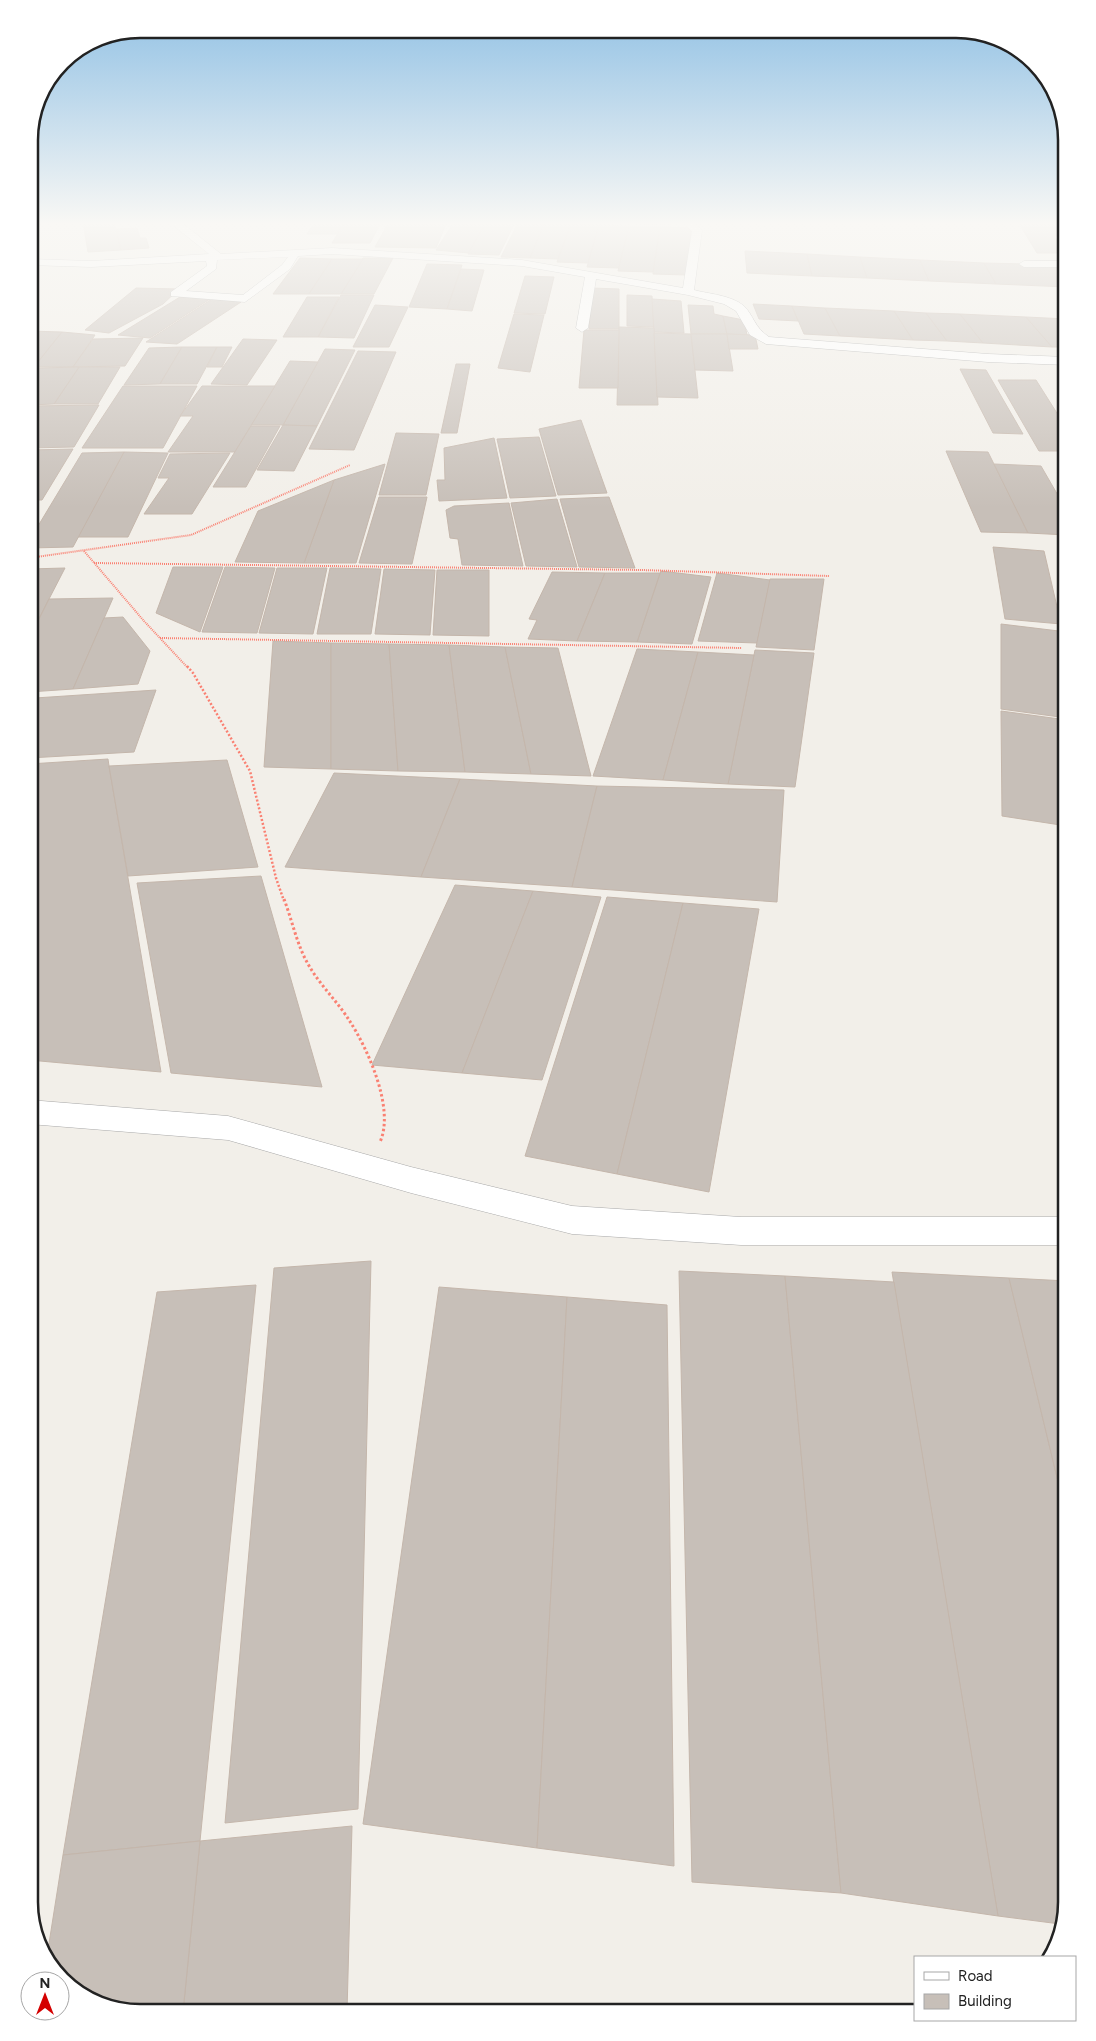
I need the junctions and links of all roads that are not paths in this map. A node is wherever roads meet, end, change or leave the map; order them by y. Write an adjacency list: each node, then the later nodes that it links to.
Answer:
1 (584, 317): 3 (street)
2 (745, 317): 4 (street)
3 (582, 328)
4 (1058, 361)
5 (38, 1113): 6 (street)
6 (1058, 1230)

